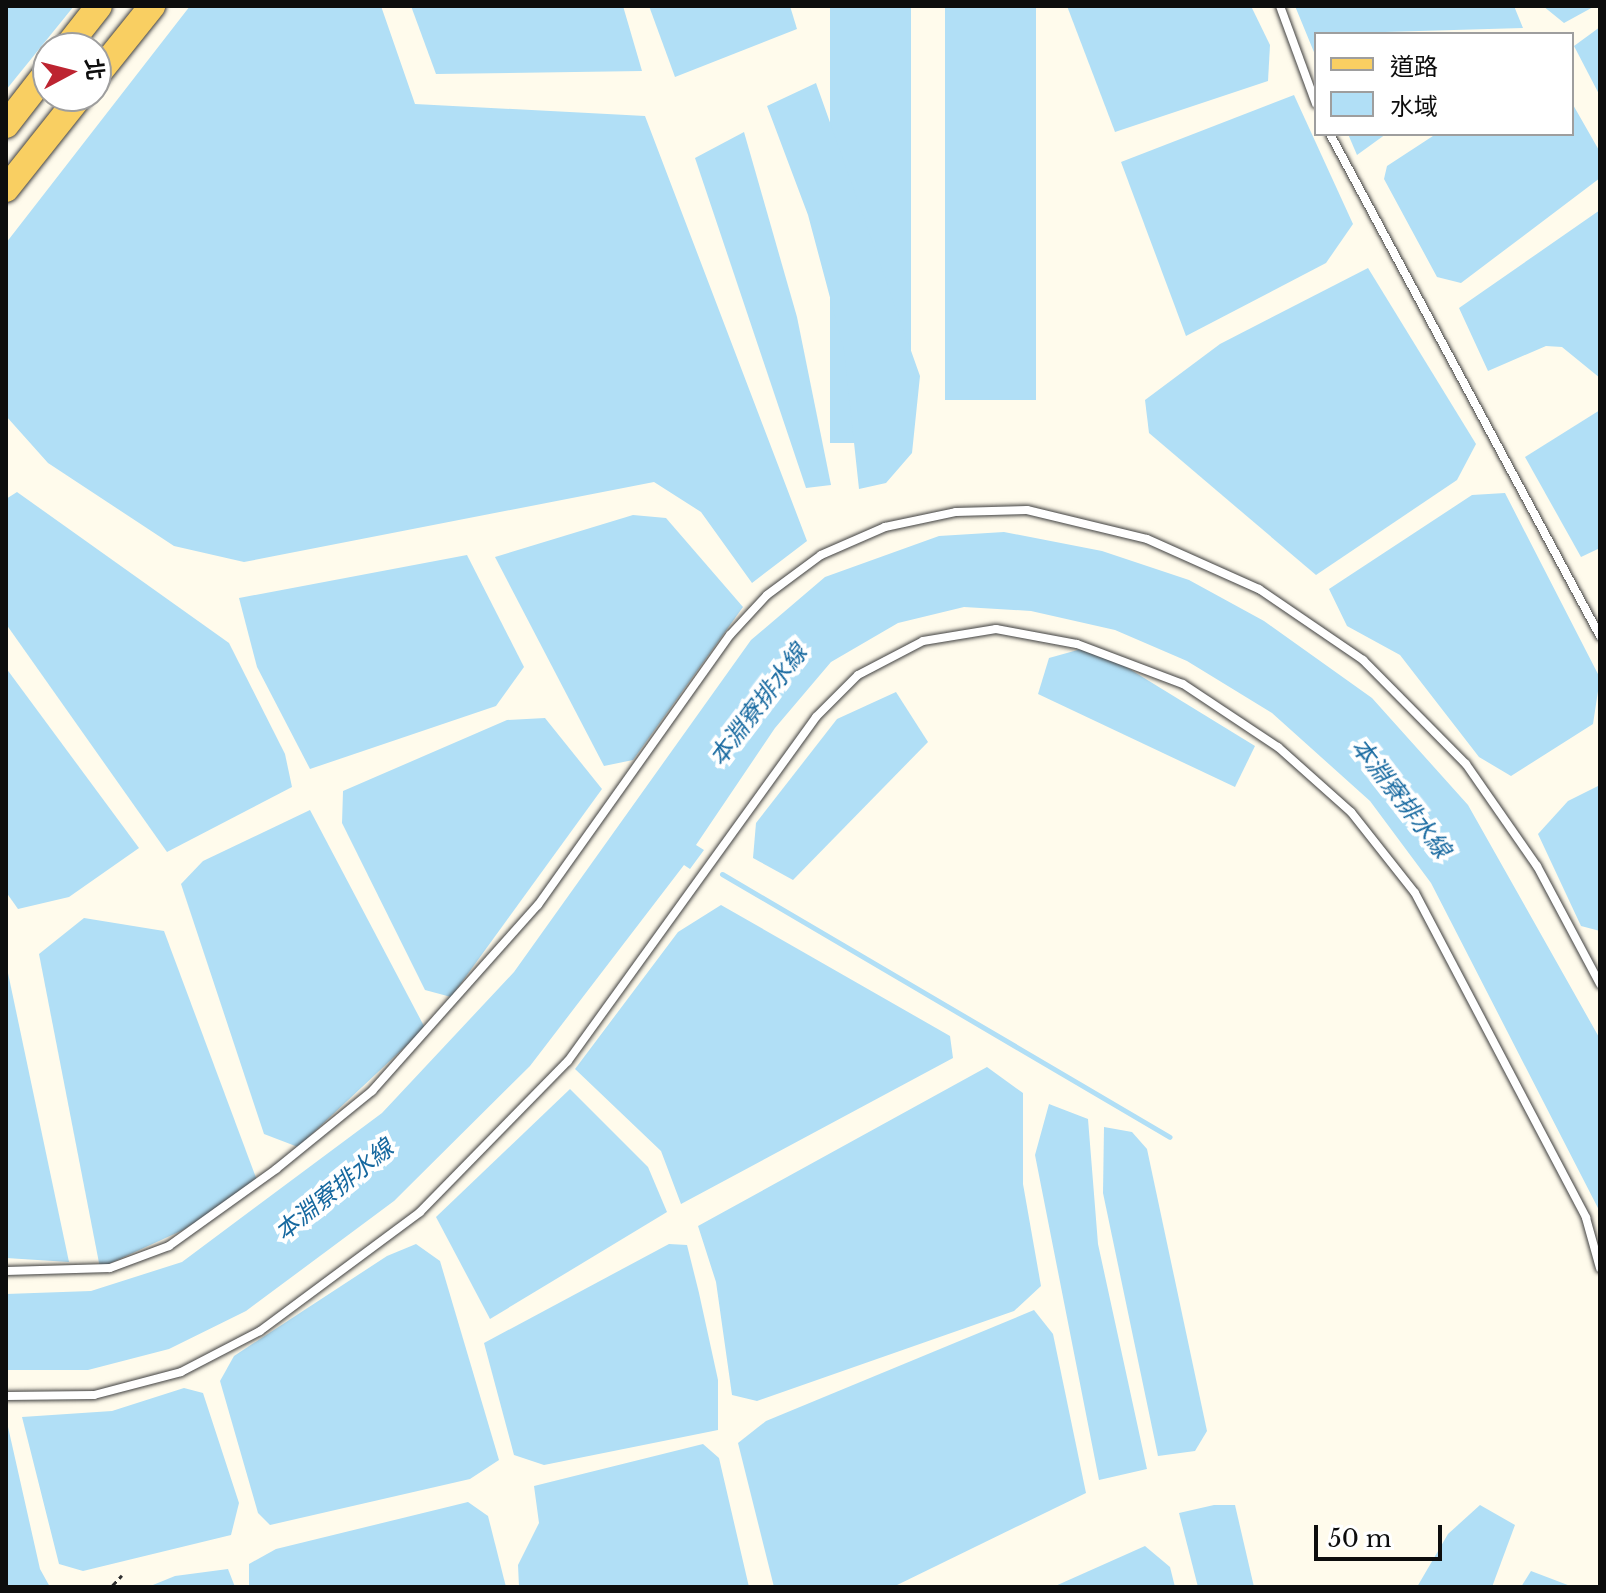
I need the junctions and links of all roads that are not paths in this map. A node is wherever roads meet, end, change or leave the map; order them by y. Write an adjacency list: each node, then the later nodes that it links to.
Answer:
1 (99, 6): 4 (main road)
2 (152, 6): 5 (main road)
3 (1280, 6): 7 (lane)
4 (79, 32)
5 (112, 56)
6 (32, 92): 9 (main road)
7 (1314, 99)
8 (67, 112): 11 (main road)
9 (6, 125)
10 (1331, 136): 12 (lane)
11 (6, 189)
12 (1600, 636)
13 (1600, 984): 15 (lane)
14 (1600, 1268): 16 (lane)
15 (6, 1271)
16 (6, 1396)

